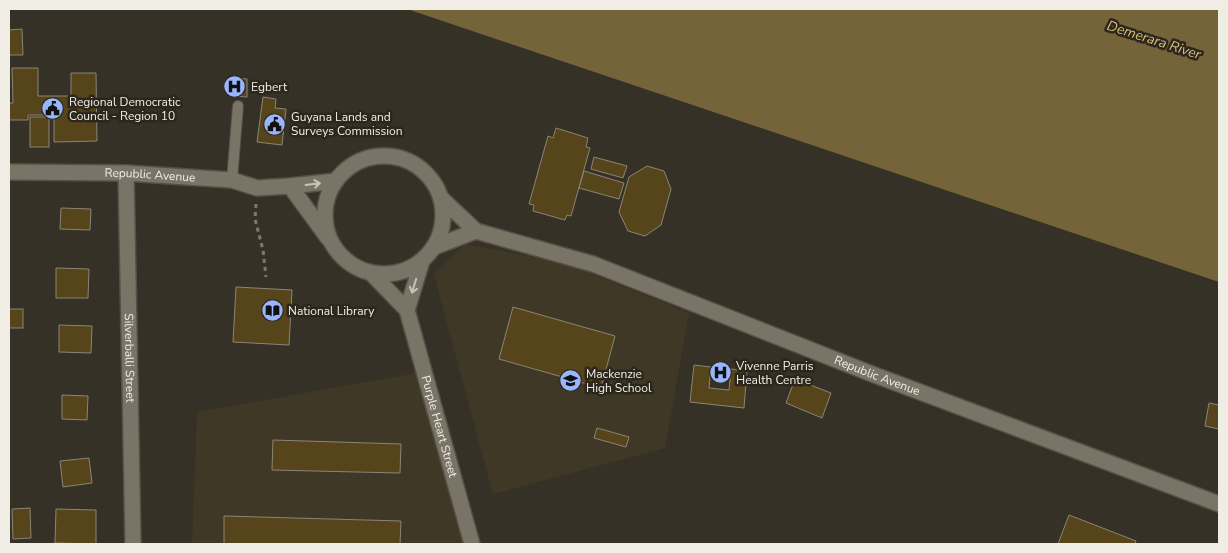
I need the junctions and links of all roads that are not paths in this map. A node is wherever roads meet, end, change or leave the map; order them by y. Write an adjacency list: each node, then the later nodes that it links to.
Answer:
1 (238, 106): 4 (lane)
2 (9, 172): 3 (street, Republic Avenue)
3 (126, 173): 4 (street, Republic Avenue); 15 (street, Silverballi Street)
4 (232, 180): 6 (street, Republic Avenue)
5 (336, 181): 6 (street, Republic Avenue, one-way to 5); 7 (street); 9 (street)
6 (290, 186): 9 (street)
7 (441, 198): 8 (street, Republic Avenue); 10 (street)
8 (476, 231): 10 (street); 14 (street, Republic Avenue)
9 (334, 247): 12 (street)
10 (434, 247): 11 (street)
11 (422, 261): 12 (street); 13 (street, one-way to 13)
12 (372, 274): 13 (street, Purple Heart Street)
13 (407, 310): 16 (street, Purple Heart Street)
14 (1219, 504)
15 (133, 544)
16 (472, 544)

